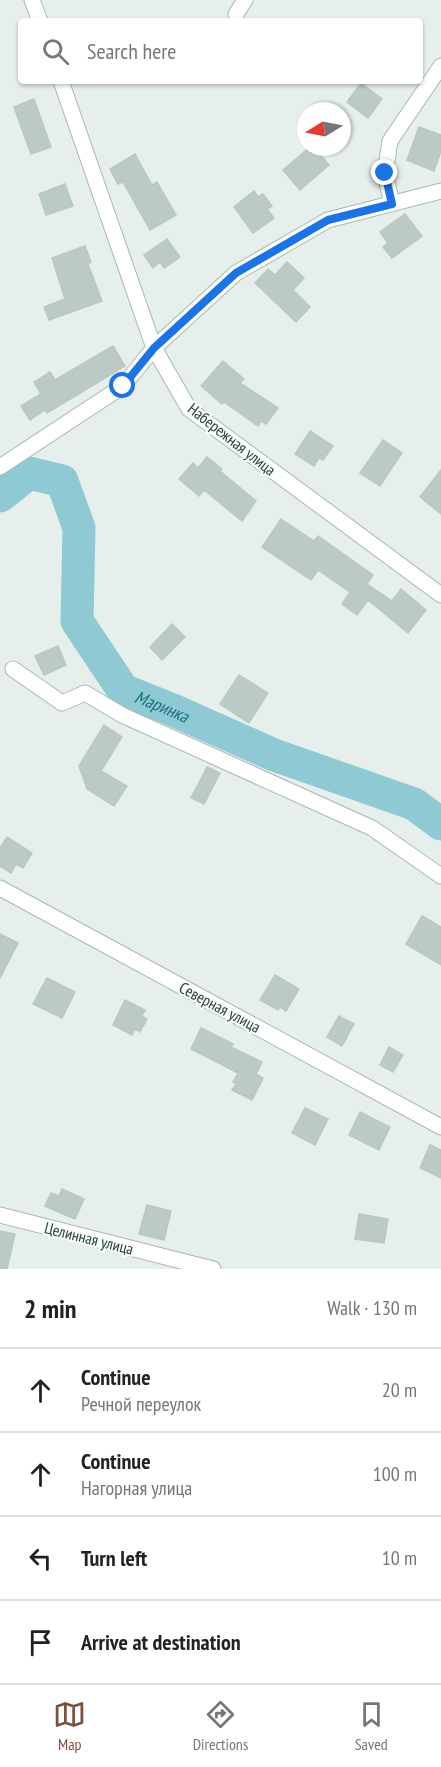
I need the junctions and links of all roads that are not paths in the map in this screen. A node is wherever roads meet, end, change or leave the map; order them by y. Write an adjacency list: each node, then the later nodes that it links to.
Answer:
1 (32, 0): 4 (street)
2 (245, 0): 3 (street)
3 (236, 14)
4 (39, 18)
5 (441, 66): 8 (street)
6 (62, 84): 9 (street, Набережная улица)
7 (441, 191): 8 (street)
8 (392, 204): 9 (street)
9 (154, 348): 10 (street); 11 (street, Набережная улица)
10 (0, 467)
11 (441, 595)
12 (14, 669): 13 (street)
13 (441, 876)
14 (0, 888): 15 (street, Северная улица)
15 (441, 1127)
16 (0, 1215): 17 (street, Целинная улица)
17 (213, 1269)

